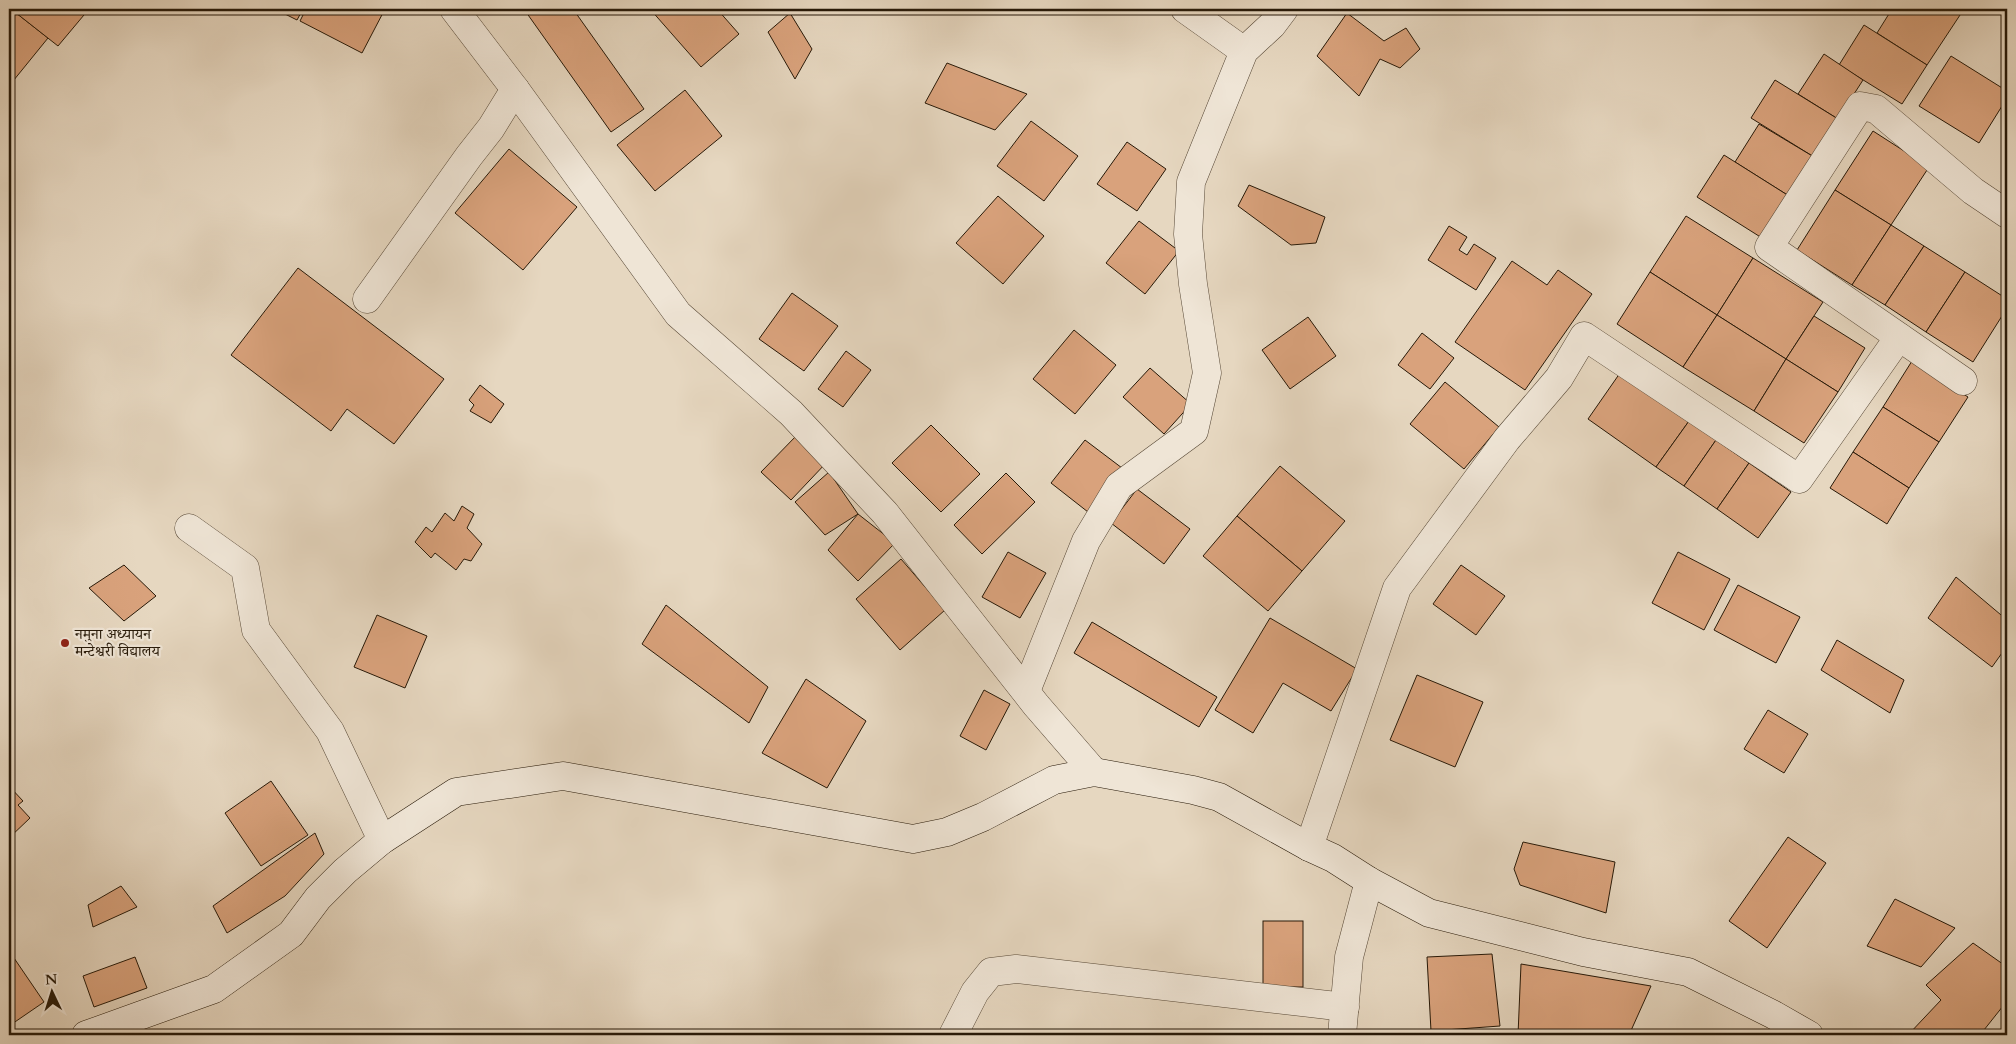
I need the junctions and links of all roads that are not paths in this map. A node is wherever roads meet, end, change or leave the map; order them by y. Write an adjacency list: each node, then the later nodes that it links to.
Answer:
1 (454, 9): 5 (street)
2 (1185, 9): 4 (street)
3 (1284, 9): 4 (street)
4 (1244, 51): 11 (street)
5 (516, 89): 7 (street); 11 (street)
6 (2007, 214): 8 (street)
7 (366, 299)
8 (1899, 337): 9 (street); 14 (street)
9 (1963, 381)
10 (189, 528): 13 (street)
11 (1026, 691): 12 (street)
12 (1094, 772): 13 (street); 14 (street)
13 (382, 840): 17 (street)
14 (1309, 847): 15 (street)
15 (1369, 881): 16 (street); 20 (street)
16 (1345, 1007): 18 (street); 19 (street)
17 (86, 1035)
18 (953, 1035)
19 (1342, 1035)
20 (1809, 1035)

